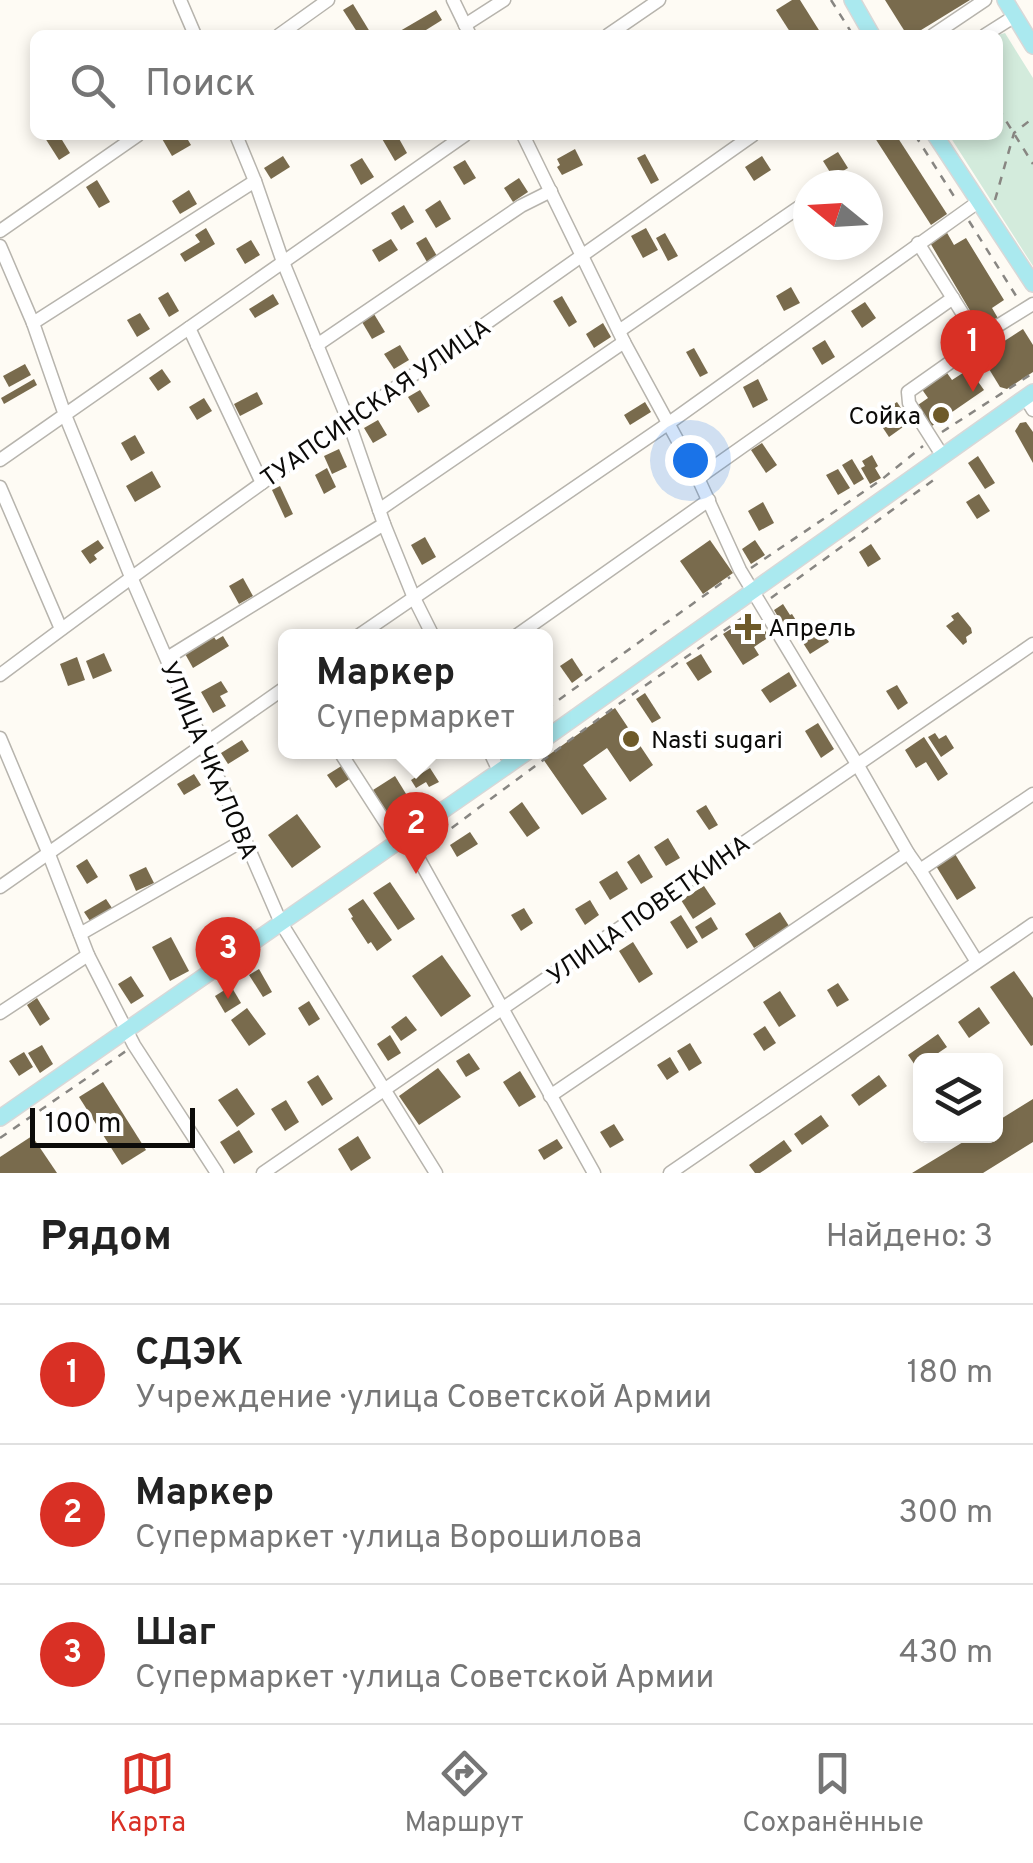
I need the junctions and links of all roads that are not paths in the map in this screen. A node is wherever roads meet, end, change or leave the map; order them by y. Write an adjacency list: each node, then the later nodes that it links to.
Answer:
1 (180, 0): 9 (street)
2 (328, 0): 10 (street)
3 (453, 0): 11 (street)
4 (504, 0): 11 (street)
5 (658, 0): 12 (street)
6 (852, 0): 13 (main road)
7 (985, 0): 14 (street)
8 (1010, 5): 15 (street); 16 (main road)
9 (193, 30)
10 (286, 30)
11 (467, 30)
12 (615, 30)
13 (869, 30)
14 (940, 30)
15 (989, 30)
16 (1033, 46)
17 (131, 140): 27 (street)
18 (238, 140): 23 (street)
19 (458, 140): 31 (street)
20 (526, 140): 24 (street)
21 (746, 140): 30 (street, ТУАПСИНСКАЯ УЛИЦА)
22 (939, 140): 25 (main road)
23 (255, 181): 31 (street); 35 (street)
24 (551, 191): 30 (street); 39 (street)
25 (985, 206): 28 (street); 32 (main road)
26 (793, 212): 37 (street)
27 (0, 231)
28 (918, 243): 33 (street); 43 (street)
29 (0, 246): 35 (street, УЛИЦА ЧКАЛОВА)
30 (582, 256): 37 (street); 42 (street, ТУАПСИНСКАЯ УЛИЦА)
31 (284, 262): 36 (street); 39 (street)
32 (1033, 284)
33 (953, 298): 38 (street); 46 (street)
34 (1029, 307): 38 (street)
35 (33, 323): 41 (street, УЛИЦА ЧКАЛОВА)
36 (189, 328): 41 (street); 47 (street)
37 (621, 336): 43 (street); 50 (street)
38 (978, 338): 45 (street)
39 (317, 344): 42 (street)
40 (1030, 400): 45 (main road)
41 (65, 415): 44 (street); 51 (street, УЛИЦА ЧКАЛОВА)
42 (348, 420): 47 (street, ТУАПСИНСКАЯ УЛИЦА); 50 (street)
43 (669, 422): 46 (street); 52 (street)
44 (0, 460)
45 (945, 462): 53 (main road)
46 (698, 478): 49 (street)
47 (262, 483): 51 (street, ТУАПСИНСКАЯ УЛИЦА)
48 (0, 487): 54 (street)
49 (708, 500): 53 (street); 57 (street)
50 (382, 517): 52 (street); 59 (street)
51 (131, 577): 54 (street, ТУАПСИНСКАЯ УЛИЦА); 59 (street, УЛИЦА ЧКАЛОВА)
52 (414, 598): 55 (street); 56 (street)
53 (757, 598): 62 (main road); 68 (street)
54 (61, 629): 60 (street, ТУАПСИНСКАЯ УЛИЦА)
55 (368, 629)
56 (430, 629)
57 (526, 629)
58 (1033, 644): 68 (street, УЛИЦА ПОВЕТКИНА)
59 (167, 658): 64 (street, УЛИЦА ЧКАЛОВА)
60 (0, 674)
61 (278, 694): 64 (street)
62 (553, 733)
63 (0, 738): 73 (street)
64 (203, 746): 72 (street, УЛИЦА ЧКАЛОВА); 73 (street)
65 (345, 759): 71 (street)
66 (493, 759): 69 (street)
67 (517, 759): 69 (main road)
68 (857, 764): 74 (street); 82 (street, УЛИЦА ПОВЕТКИНА)
69 (499, 771): 71 (main road)
70 (1033, 794): 75 (street)
71 (402, 839): 77 (main road); 82 (street)
72 (244, 840): 77 (street, УЛИЦА ЧКАЛОВА); 79 (street)
73 (48, 852): 76 (street); 79 (street)
74 (908, 853): 75 (street); 86 (street)
75 (920, 870): 81 (street)
76 (0, 886)
77 (281, 923): 84 (main road); 85 (street, УЛИЦА ЧКАЛОВА)
78 (1033, 924): 81 (street)
79 (80, 934): 80 (street)
80 (88, 954): 83 (street); 84 (street)
81 (977, 962): 92 (street)
82 (502, 1010): 85 (street, УЛИЦА ПОВЕТКИНА); 86 (street)
83 (0, 1012)
84 (130, 1038): 87 (main road); 88 (street)
85 (384, 1092): 89 (street, УЛИЦА ПОВЕТКИНА); 90 (street, УЛИЦА ЧКАЛОВА)
86 (550, 1096): 91 (street)
87 (0, 1118)
88 (216, 1173)
89 (263, 1173)
90 (436, 1173)
91 (594, 1173)
92 (670, 1173)

